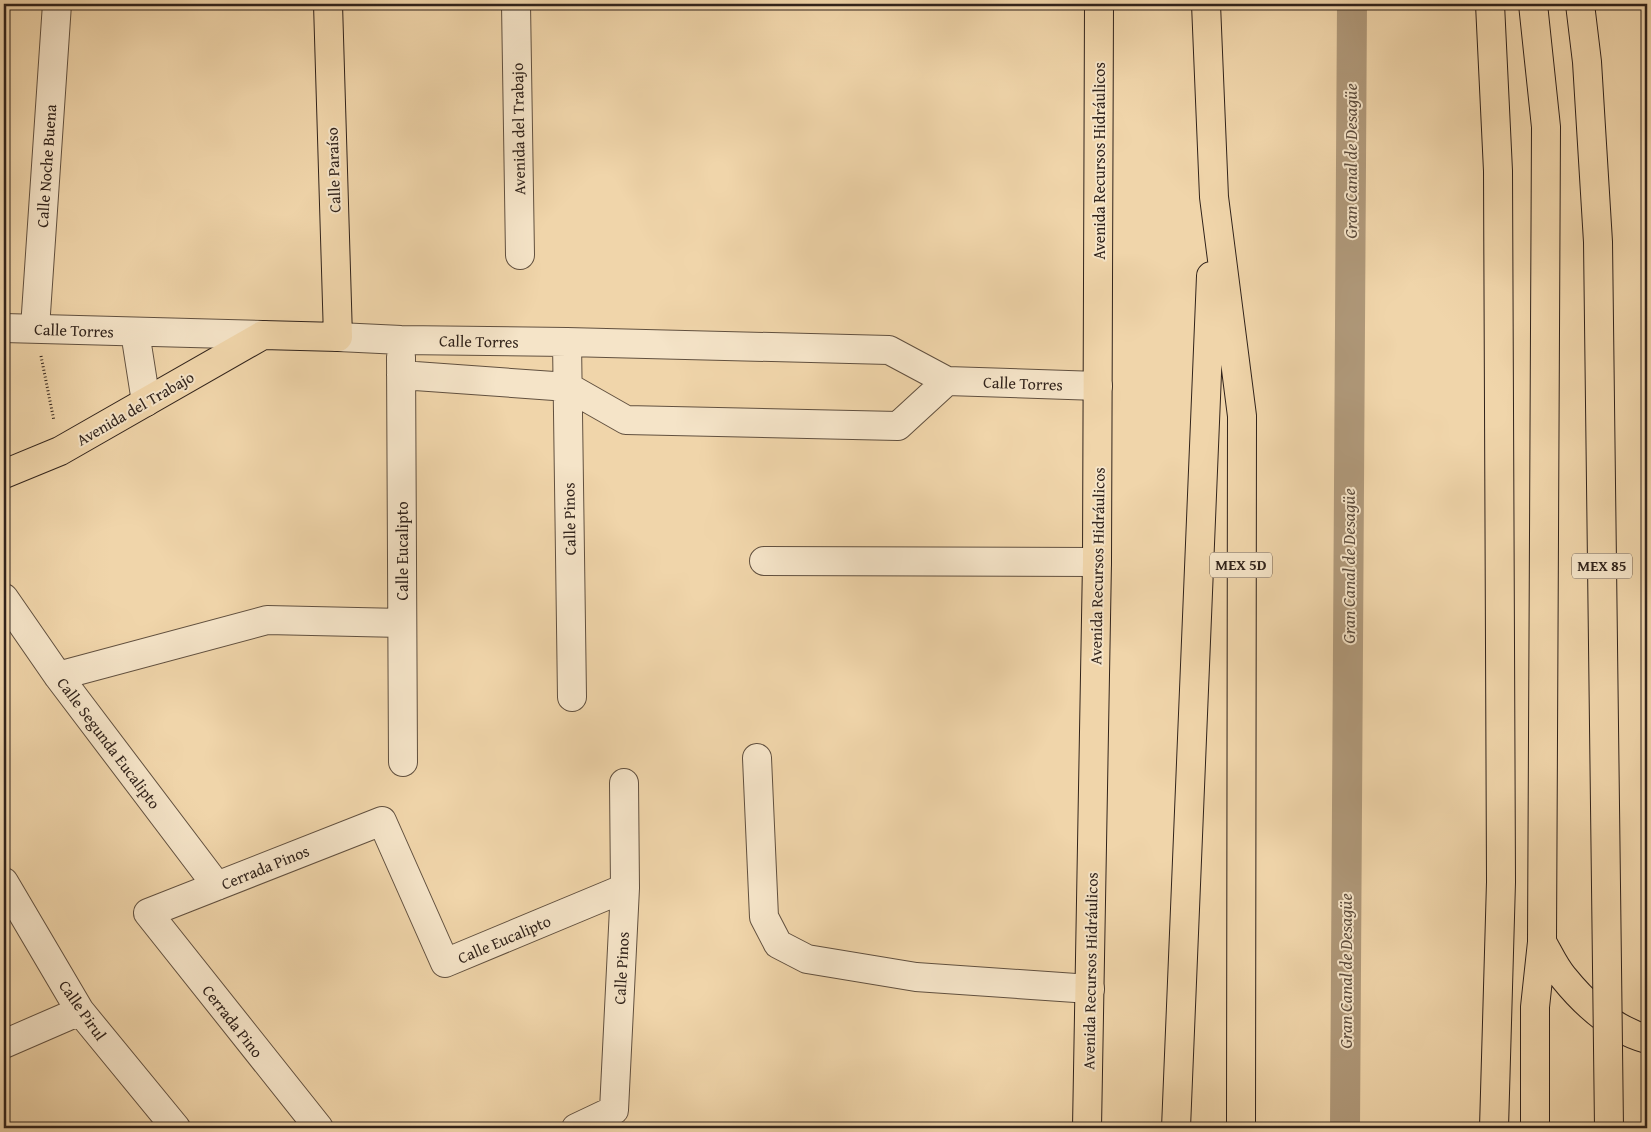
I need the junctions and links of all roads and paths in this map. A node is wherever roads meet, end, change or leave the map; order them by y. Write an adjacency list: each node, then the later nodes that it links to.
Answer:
1 (57, 4): 12 (street, Calle Noche Buena)
2 (328, 4): 15 (main road, Calle Paraíso)
3 (516, 4): 10 (street, Avenida del Trabajo)
4 (1100, 4): 21 (main road, Avenida Recursos Hidráulicos)
5 (1206, 4): 9 (main road, MEX 5D)
6 (1490, 4): 50 (main road)
7 (1533, 4): 39 (main road)
8 (1580, 4): 52 (main road, MEX 85, bridge)
9 (1214, 197): 48 (main road); 49 (main road, MEX 5D)
10 (520, 255)
11 (4, 328): 12 (street, Calle Torres)
12 (35, 328): 13 (street, Calle Torres); 23 (path)
13 (134, 332): 14 (street, Calle Torres); 22 (street)
14 (263, 335): 15 (main road, Calle Torres); 22 (main road, Avenida del Trabajo)
15 (338, 337): 16 (street, Calle Torres)
16 (401, 340): 17 (street, Calle Torres); 18 (street, Calle Eucalipto)
17 (567, 342): 19 (street, Calle Torres); 20 (street, Calle Pinos)
18 (401, 375): 20 (street); 28 (street, Calle Eucalipto)
19 (947, 381): 20 (street); 21 (street, Calle Torres)
20 (568, 386): 30 (street, Calle Pinos)
21 (1098, 386): 26 (main road, Avenida Recursos Hidráulicos)
22 (146, 402): 23 (main road, Avenida del Trabajo)
23 (60, 451): 24 (main road, Avenida del Trabajo)
24 (4, 474)
25 (764, 561): 26 (street)
26 (1098, 562): 40 (main road, Avenida Recursos Hidráulicos)
27 (4, 598): 29 (street, Calle Segunda Eucalipto)
28 (402, 623): 29 (street); 32 (street, Calle Eucalipto)
29 (58, 676): 36 (street, Calle Segunda Eucalipto)
30 (572, 696)
31 (757, 758): 40 (street)
32 (403, 762)
33 (624, 783): 37 (street, Calle Pinos)
34 (382, 821): 36 (street, Cerrada Pinos); 37 (street, Calle Eucalipto)
35 (4, 882): 41 (street, Calle Pirul)
36 (217, 886): 38 (street, Cerrada Pinos)
37 (625, 888): 46 (street, Calle Pinos)
38 (148, 913): 45 (street, Cerrada Pino)
39 (1542, 942): 42 (main road); 51 (main road)
40 (1090, 989): 47 (main road, Avenida Recursos Hidráulicos)
41 (80, 1011): 43 (street); 44 (street, Calle Pirul)
42 (1643, 1036)
43 (4, 1044)
44 (176, 1128)
45 (319, 1128)
46 (576, 1128)
47 (1087, 1128)
48 (1176, 1128)
49 (1241, 1128)
50 (1494, 1128)
51 (1535, 1128)
52 (1609, 1128)

